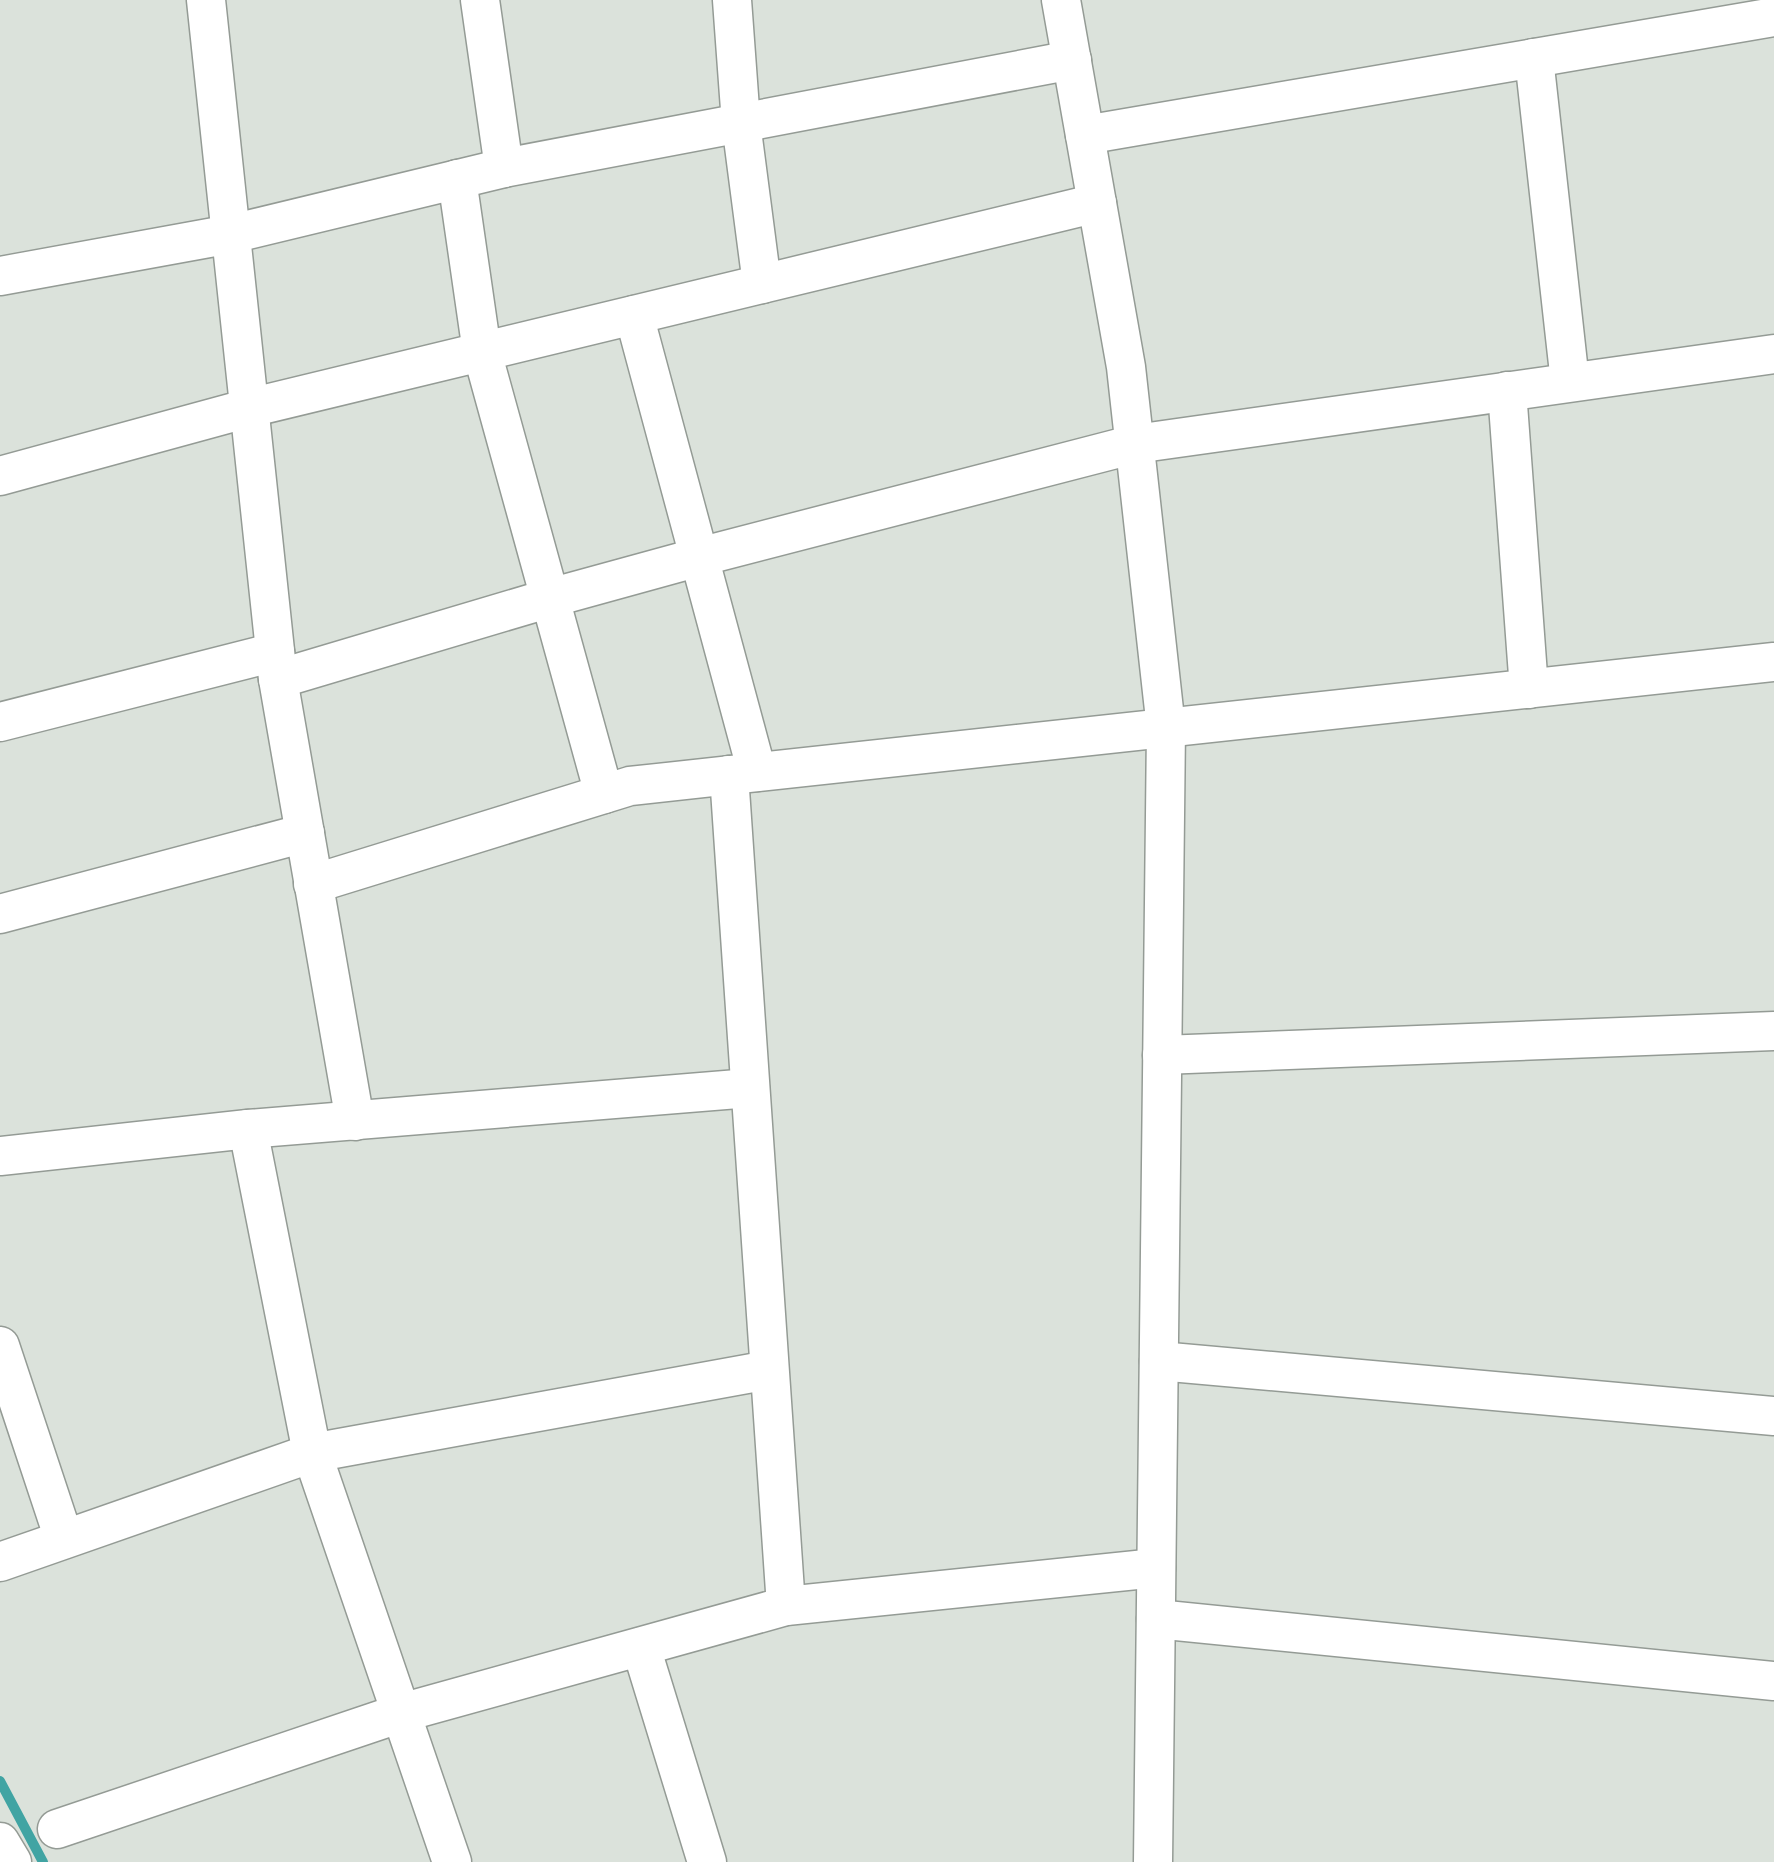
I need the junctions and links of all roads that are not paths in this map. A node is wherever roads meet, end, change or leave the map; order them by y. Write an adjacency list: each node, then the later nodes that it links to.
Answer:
1 (205, 0): 13 (street)
2 (481, 0): 10 (street)
3 (732, 0): 8 (street)
4 (1061, 0): 7 (street)
5 (1774, 17): 6 (street)
6 (1534, 58): 9 (street); 19 (street)
7 (1072, 60): 8 (street); 9 (street)
8 (741, 123): 10 (street); 15 (street)
9 (1085, 135): 12 (street)
10 (504, 167): 11 (street)
11 (457, 179): 13 (street); 17 (street)
12 (1097, 203): 15 (street); 22 (street)
13 (231, 234): 14 (street); 21 (street)
14 (0, 276)
15 (762, 284): 16 (street)
16 (634, 315): 17 (street); 24 (street)
17 (482, 352): 21 (street); 25 (street)
18 (1774, 354): 19 (street)
19 (1570, 383): 20 (street)
20 (1507, 391): 22 (street); 28 (street)
21 (249, 408): 23 (street); 27 (street)
22 (1135, 444): 24 (street); 30 (street)
23 (0, 476)
24 (699, 557): 25 (street); 31 (street)
25 (550, 598): 27 (street); 32 (street)
26 (1774, 662): 28 (street)
27 (277, 666): 29 (street); 33 (street)
28 (1529, 688): 30 (street)
29 (0, 722)
30 (1166, 728): 31 (street); 37 (street)
31 (743, 774): 32 (street); 38 (street)
32 (604, 794): 34 (street)
33 (305, 834): 34 (street); 35 (street)
34 (313, 884): 39 (street)
35 (0, 914)
36 (1774, 1031): 37 (street)
37 (1162, 1055): 43 (street)
38 (750, 1088): 39 (street); 44 (street)
39 (355, 1121): 40 (street)
40 (248, 1129): 41 (street); 46 (street)
41 (0, 1156)
42 (0, 1346): 47 (street)
43 (1159, 1361): 45 (street); 49 (street)
44 (769, 1370): 46 (street); 50 (street)
45 (1774, 1416)
46 (312, 1453): 47 (street); 54 (street)
47 (64, 1539): 48 (street)
48 (0, 1562)
49 (1156, 1568): 50 (street); 51 (street)
50 (786, 1606): 52 (street)
51 (1156, 1619): 53 (street); 60 (street)
52 (640, 1647): 54 (street); 59 (street)
53 (1774, 1681)
54 (401, 1713): 55 (street); 58 (street)
55 (57, 1829)
56 (0, 1842): 57 (street)
57 (12, 1862)
58 (452, 1862)
59 (706, 1862)
60 (1153, 1862)

